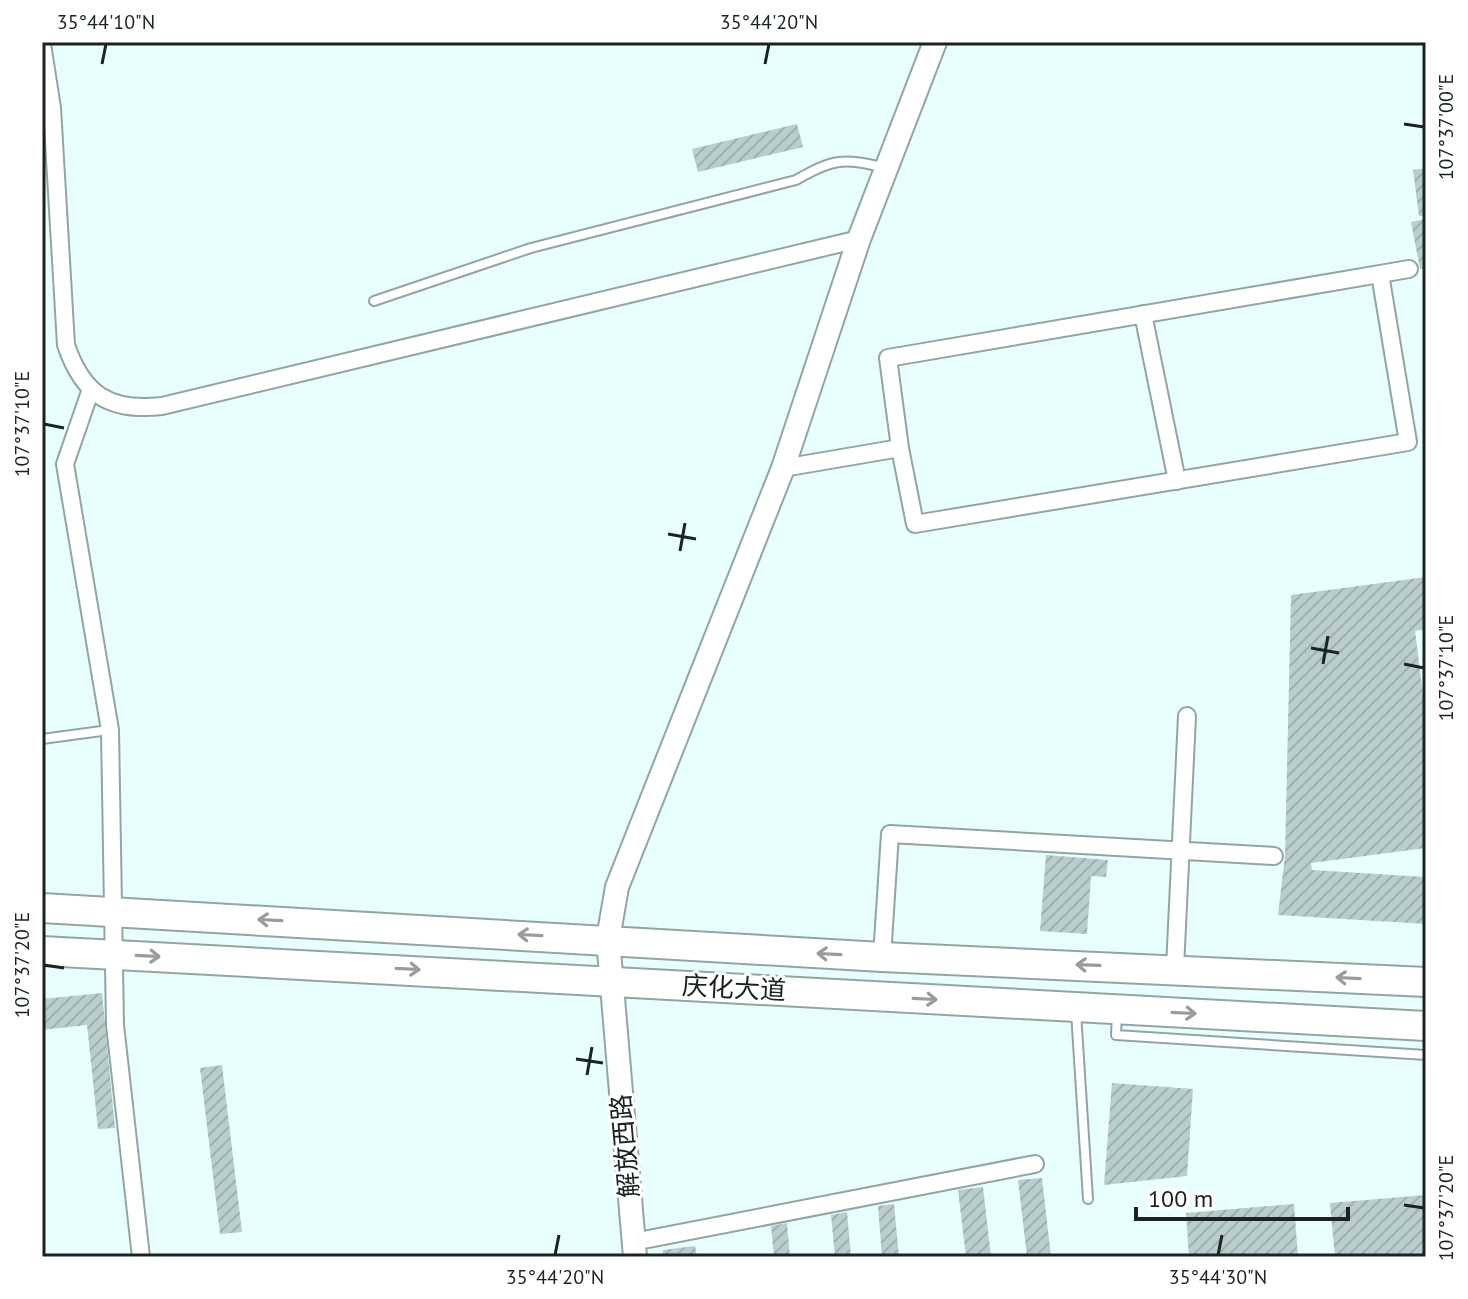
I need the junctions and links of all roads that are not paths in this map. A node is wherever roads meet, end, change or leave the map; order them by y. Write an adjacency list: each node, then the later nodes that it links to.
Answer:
1 (935, 42): 3 (street, 解放西路)
2 (42, 44): 9 (street)
3 (886, 168): 4 (street, 解放西路); 7 (lane)
4 (859, 239): 9 (street); 11 (street, 解放西路)
5 (1409, 269): 6 (street)
6 (1380, 274): 8 (street); 12 (street)
7 (374, 301)
8 (1143, 314): 10 (street); 12 (street)
9 (91, 389): 14 (street)
10 (900, 448): 11 (street); 12 (street)
11 (783, 468): 20 (street, 解放西路)
12 (1177, 481)
13 (1187, 716): 16 (street)
14 (110, 730): 15 (lane); 19 (street)
15 (42, 739)
16 (1180, 851): 17 (street); 23 (street); 24 (street)
17 (1274, 856)
18 (42, 908): 19 (highway, 庆化大道)
19 (112, 912): 20 (highway, 庆化大道, one-way to 19); 22 (street)
20 (614, 940): 23 (highway, 庆化大道, one-way to 20); 25 (street, 解放西路)
21 (42, 951): 22 (highway, 庆化大道)
22 (111, 954): 25 (highway, 庆化大道, one-way to 25); 34 (street)
23 (882, 957): 24 (highway, 庆化大道, one-way to 23)
24 (1175, 968): 26 (highway, 庆化大道, one-way to 24)
25 (617, 981): 27 (highway, 庆化大道, one-way to 27); 33 (street, 解放西路)
26 (1426, 982)
27 (1076, 1007): 28 (highway, 庆化大道); 32 (lane)
28 (1117, 1009): 29 (highway, 庆化大道, one-way to 29); 30 (lane)
29 (1426, 1026)
30 (1426, 1055)
31 (1035, 1164): 33 (street)
32 (1088, 1199)
33 (640, 1249)
34 (141, 1257)

